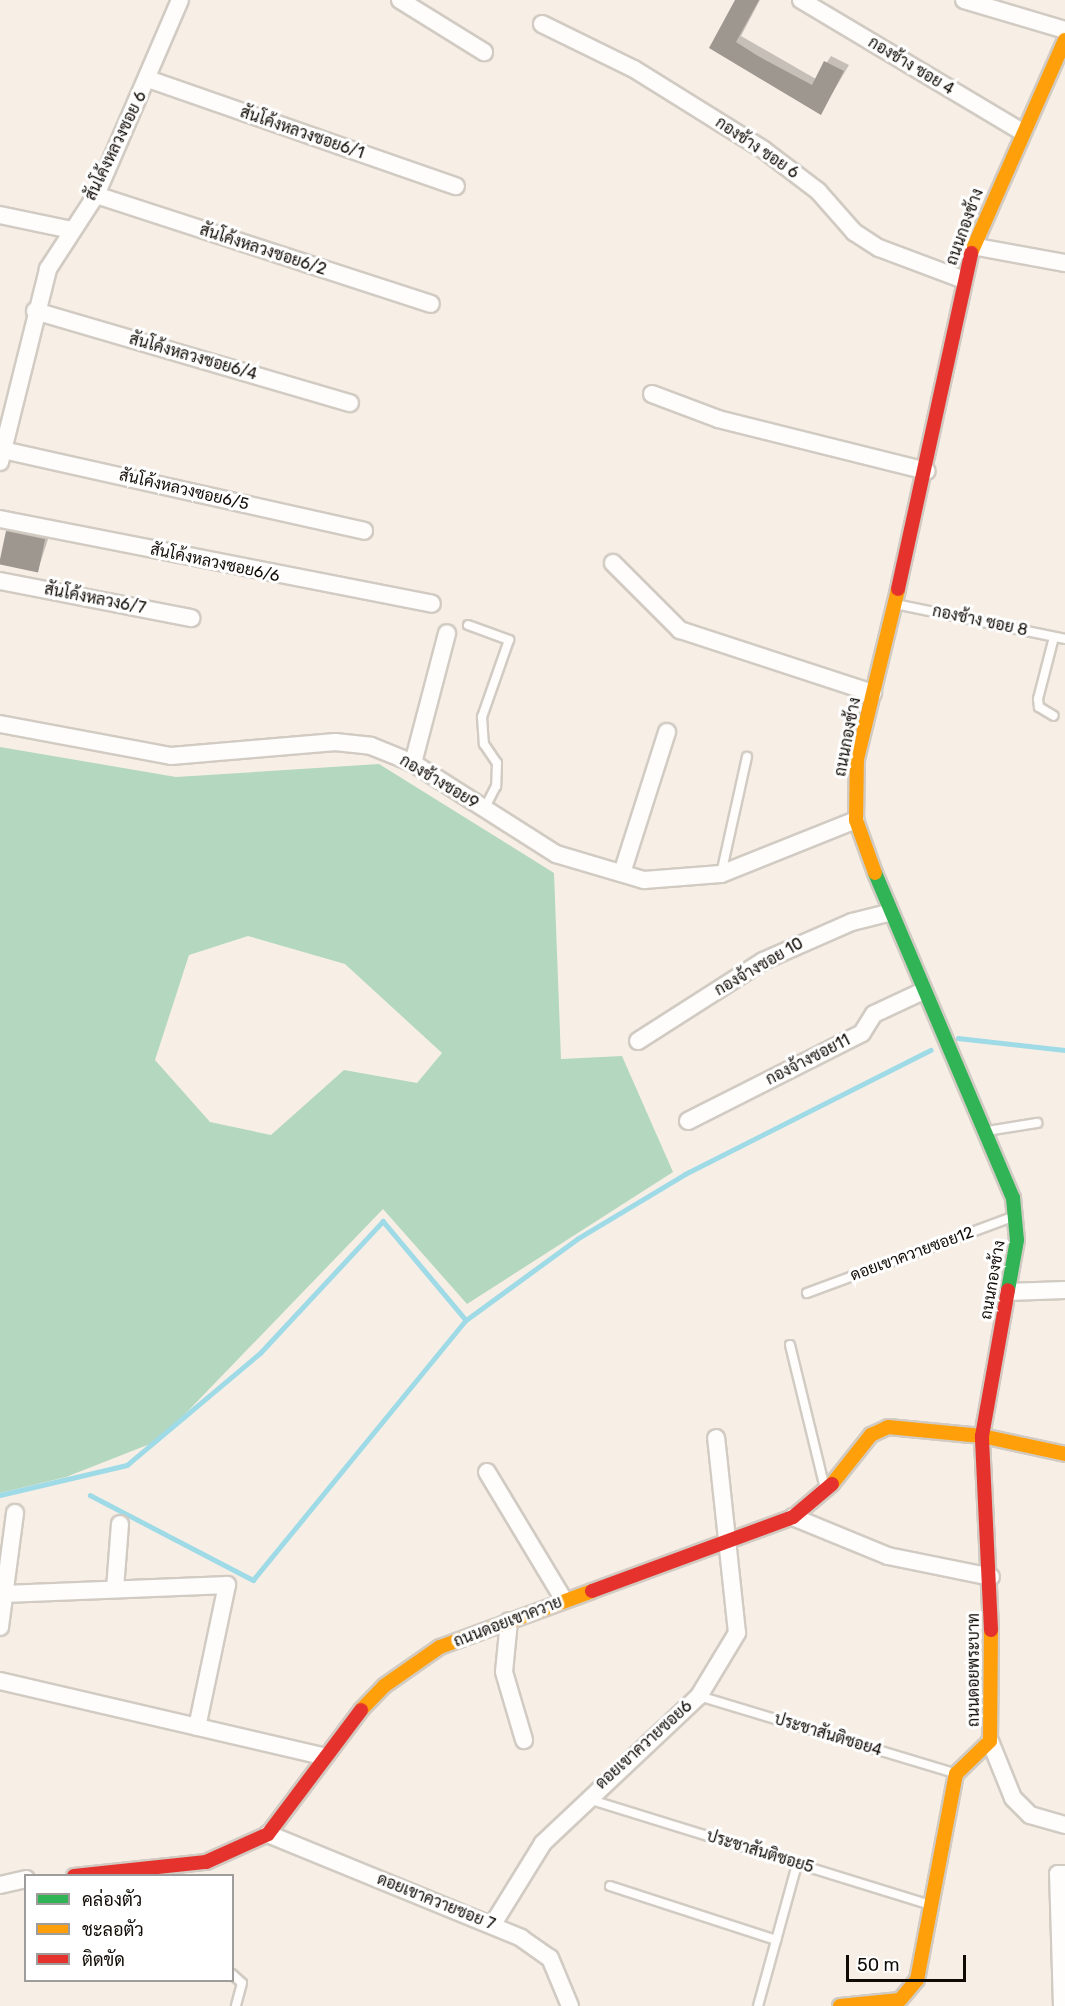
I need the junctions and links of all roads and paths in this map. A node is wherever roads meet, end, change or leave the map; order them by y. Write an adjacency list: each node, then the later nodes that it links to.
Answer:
1 (180, 0): 9 (street, สันโค้งหลวงซอย 6)
2 (400, 0): 8 (street)
3 (801, 0): 10 (street, กองช้าง ซอย 4)
4 (964, 0): 6 (street)
5 (542, 24): 17 (street, กองช้าง ซอย 6)
6 (1065, 30)
7 (1065, 40): 10 (street, ถนนกองช้าง)
8 (484, 52)
9 (148, 79): 11 (street, สันโค้งหลวงซอย6/1); 12 (street, สันโค้งหลวงซอย 6)
10 (1021, 131): 15 (street, ถนนกองช้าง)
11 (456, 186)
12 (96, 195): 14 (street, สันโค้งหลวงซอย 6); 18 (street, สันโค้งหลวงซอย6/2)
13 (0, 215): 14 (street)
14 (71, 230): 19 (street, สันโค้งหลวงซอย 6)
15 (972, 246): 16 (street); 17 (street, ถนนกองช้าง)
16 (1065, 264)
17 (964, 280): 23 (street, ถนนกองช้าง)
18 (431, 304)
19 (35, 311): 21 (street, สันโค้งหลวงซอย6/4); 22 (street, สันโค้งหลวงซอย 6)
20 (652, 394): 23 (street)
21 (350, 403)
22 (1, 456): 25 (street, สันโค้งหลวงซอย6/5)
23 (927, 471): 29 (street, ถนนกองช้าง)
24 (0, 519): 28 (street, สันโค้งหลวงซอย6/6)
25 (364, 531)
26 (613, 563): 35 (street)
27 (0, 580): 30 (street, สันโค้งหลวง6/7)
28 (432, 604)
29 (894, 604): 33 (lane, กองช้าง ซอย 8); 35 (street, ถนนกองช้าง)
30 (190, 618)
31 (468, 625): 41 (lane)
32 (447, 633): 40 (street)
33 (1054, 637): 34 (lane, กองช้าง ซอย 8); 36 (lane)
34 (1065, 639)
35 (873, 693): 42 (street, ถนนกองช้าง)
36 (1054, 716)
37 (0, 724): 40 (street, กองช้างซอย9)
38 (667, 732): 43 (street)
39 (747, 757): 44 (lane)
40 (412, 763): 41 (street, กองช้างซอย9)
41 (484, 810): 43 (street, กองช้างซอย9)
42 (856, 820): 44 (street, กองช้างซอย9); 45 (street, ถนนกองช้าง)
43 (622, 873): 44 (street, กองช้างซอย9)
44 (721, 874)
45 (889, 913): 46 (street, ถนนกองช้าง); 47 (street, กองจ้างซอย 10)
46 (921, 992): 48 (street, กองจ้างซอย11); 50 (street, ถนนกองช้าง)
47 (638, 1041)
48 (688, 1121)
49 (1036, 1123): 50 (lane)
50 (983, 1132): 51 (street, ถนนกองช้าง)
51 (1017, 1216): 53 (street, ถนนกองช้าง); 54 (lane, ดอยเขาควายซอย12)
52 (1065, 1290): 53 (street)
53 (1008, 1292): 56 (street, ถนนกองช้าง)
54 (807, 1293)
55 (790, 1345): 60 (lane)
56 (982, 1436): 58 (street, ถนนดอยเขาควาย); 60 (street, ถนนดอยเขาควาย); 65 (street, ถนนดอยพระบาท)
57 (716, 1438): 64 (street, ดอยเขาควายซอย6)
58 (1065, 1454)
59 (487, 1472): 68 (street)
60 (826, 1492): 62 (street, ถนนดอยเขาควาย)
61 (15, 1513): 67 (street)
62 (793, 1517): 64 (street, ถนนดอยเขาควาย); 65 (street)
63 (120, 1524): 66 (street)
64 (731, 1543): 68 (street, ถนนดอยเขาควาย); 72 (street, ดอยเขาควายซอย6)
65 (991, 1577): 75 (street, ถนนดอยพระบาท)
66 (115, 1589): 67 (street); 73 (street)
67 (4, 1594): 70 (street)
68 (564, 1600): 69 (street, ถนนดอยเขาควาย)
69 (509, 1621): 74 (street); 76 (street, ถนนดอยเขาควาย)
70 (0, 1627)
71 (0, 1681): 73 (street)
72 (699, 1696): 77 (lane, ประชาสันติซอย4); 78 (street, ดอยเขาควายซอย6)
73 (197, 1727): 76 (street)
74 (524, 1740)
75 (990, 1741): 77 (street, ถนนดอยพระบาท); 79 (street)
76 (322, 1756): 80 (street, ถนนดอยเขาควาย)
77 (956, 1774): 88 (street)
78 (584, 1798): 81 (lane, ประชาสันติซอย5); 89 (street, ดอยเขาควายซอย6)
79 (1065, 1825)
80 (268, 1834): 82 (street); 89 (street, ดอยเขาควายซอย 7)
81 (797, 1864): 88 (lane, ประชาสันติซอย5); 90 (lane)
82 (207, 1869): 83 (street)
83 (96, 1874)
84 (1065, 1874): 97 (street)
85 (24, 1879): 86 (street)
86 (0, 1885)
87 (610, 1886): 90 (lane)
88 (935, 1906): 92 (street)
89 (492, 1924): 94 (street, ดอยเขาควายซอย 7)
90 (776, 1940): 95 (lane)
91 (234, 1976): 93 (lane)
92 (901, 2003): 96 (street)
93 (236, 2006)
94 (570, 2006)
95 (758, 2006)
96 (840, 2006)
97 (1062, 2006)

